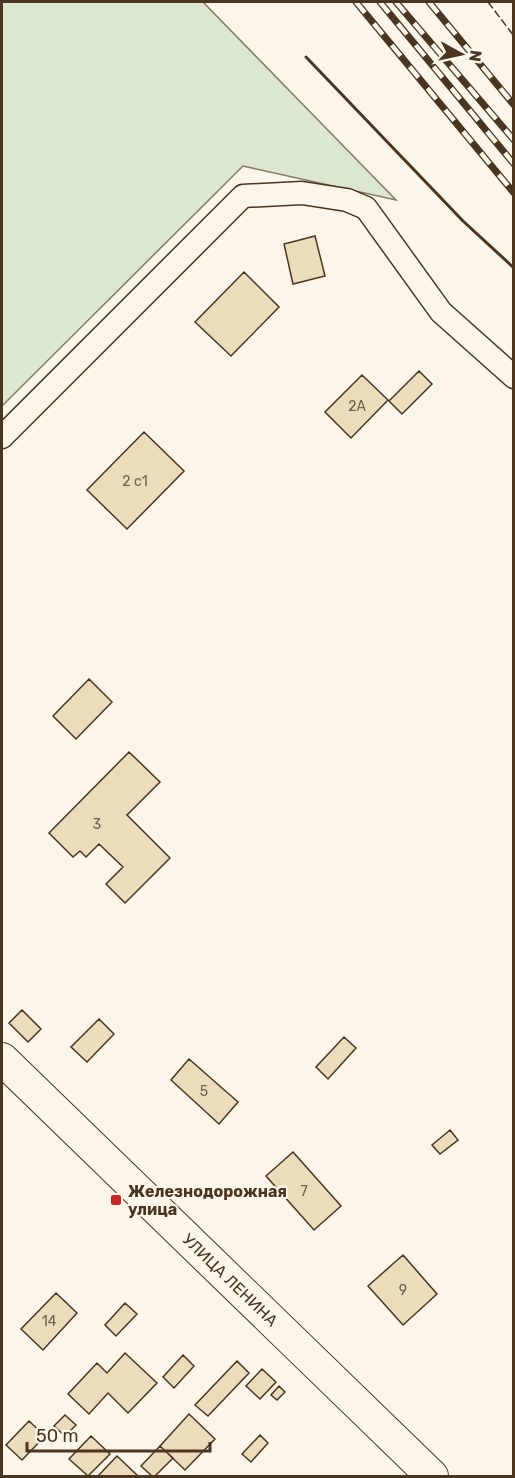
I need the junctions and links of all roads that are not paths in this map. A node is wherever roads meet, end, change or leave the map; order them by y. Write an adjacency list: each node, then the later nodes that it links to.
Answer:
1 (513, 377): 2 (street)
2 (2, 437)
3 (2, 1059): 4 (street, УЛИЦА ЛЕНИНА)
4 (432, 1476)

